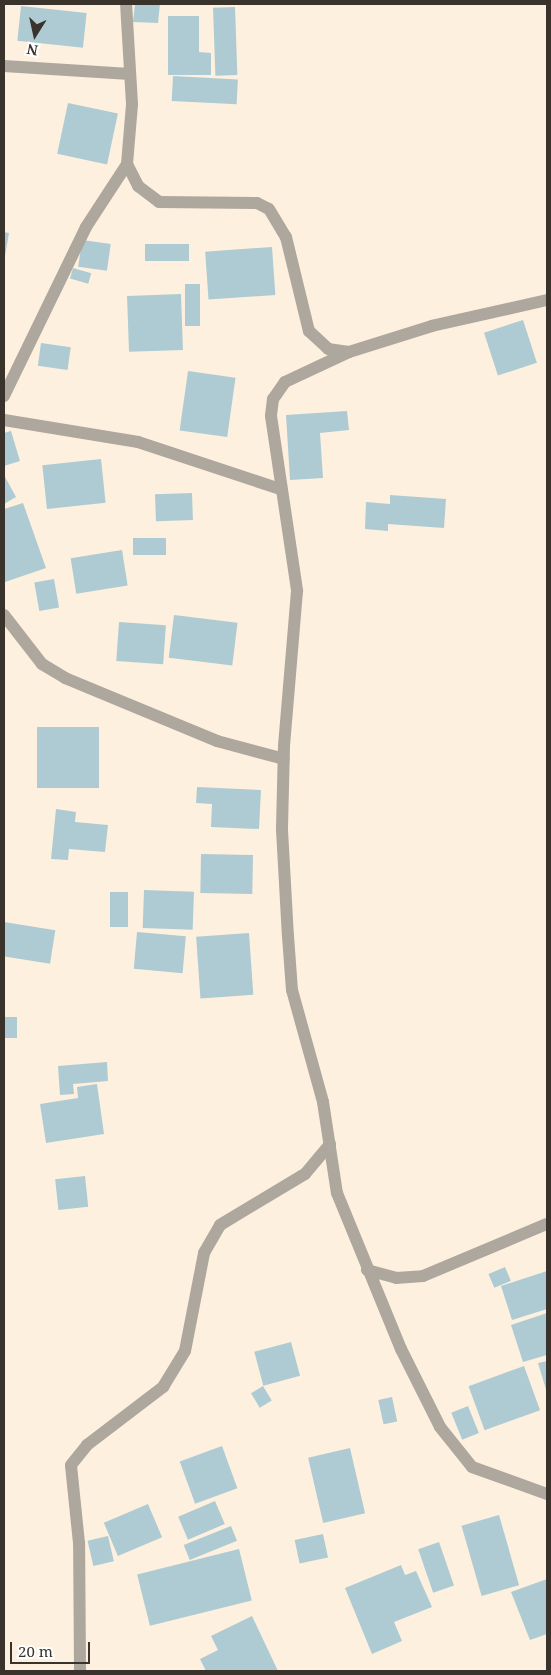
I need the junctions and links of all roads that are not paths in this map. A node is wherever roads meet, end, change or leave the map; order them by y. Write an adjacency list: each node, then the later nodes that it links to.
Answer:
1 (126, 4): 3 (street)
2 (4, 66): 3 (street)
3 (130, 74): 4 (street)
4 (127, 164): 6 (street); 7 (street)
5 (547, 300): 6 (street)
6 (349, 352): 9 (street)
7 (4, 396)
8 (4, 420): 9 (street)
9 (280, 489): 11 (street)
10 (4, 615): 11 (street)
11 (284, 759): 12 (street)
12 (330, 1144): 14 (street); 16 (street)
13 (547, 1224): 14 (street)
14 (367, 1270): 15 (street)
15 (547, 1494)
16 (80, 1671)

